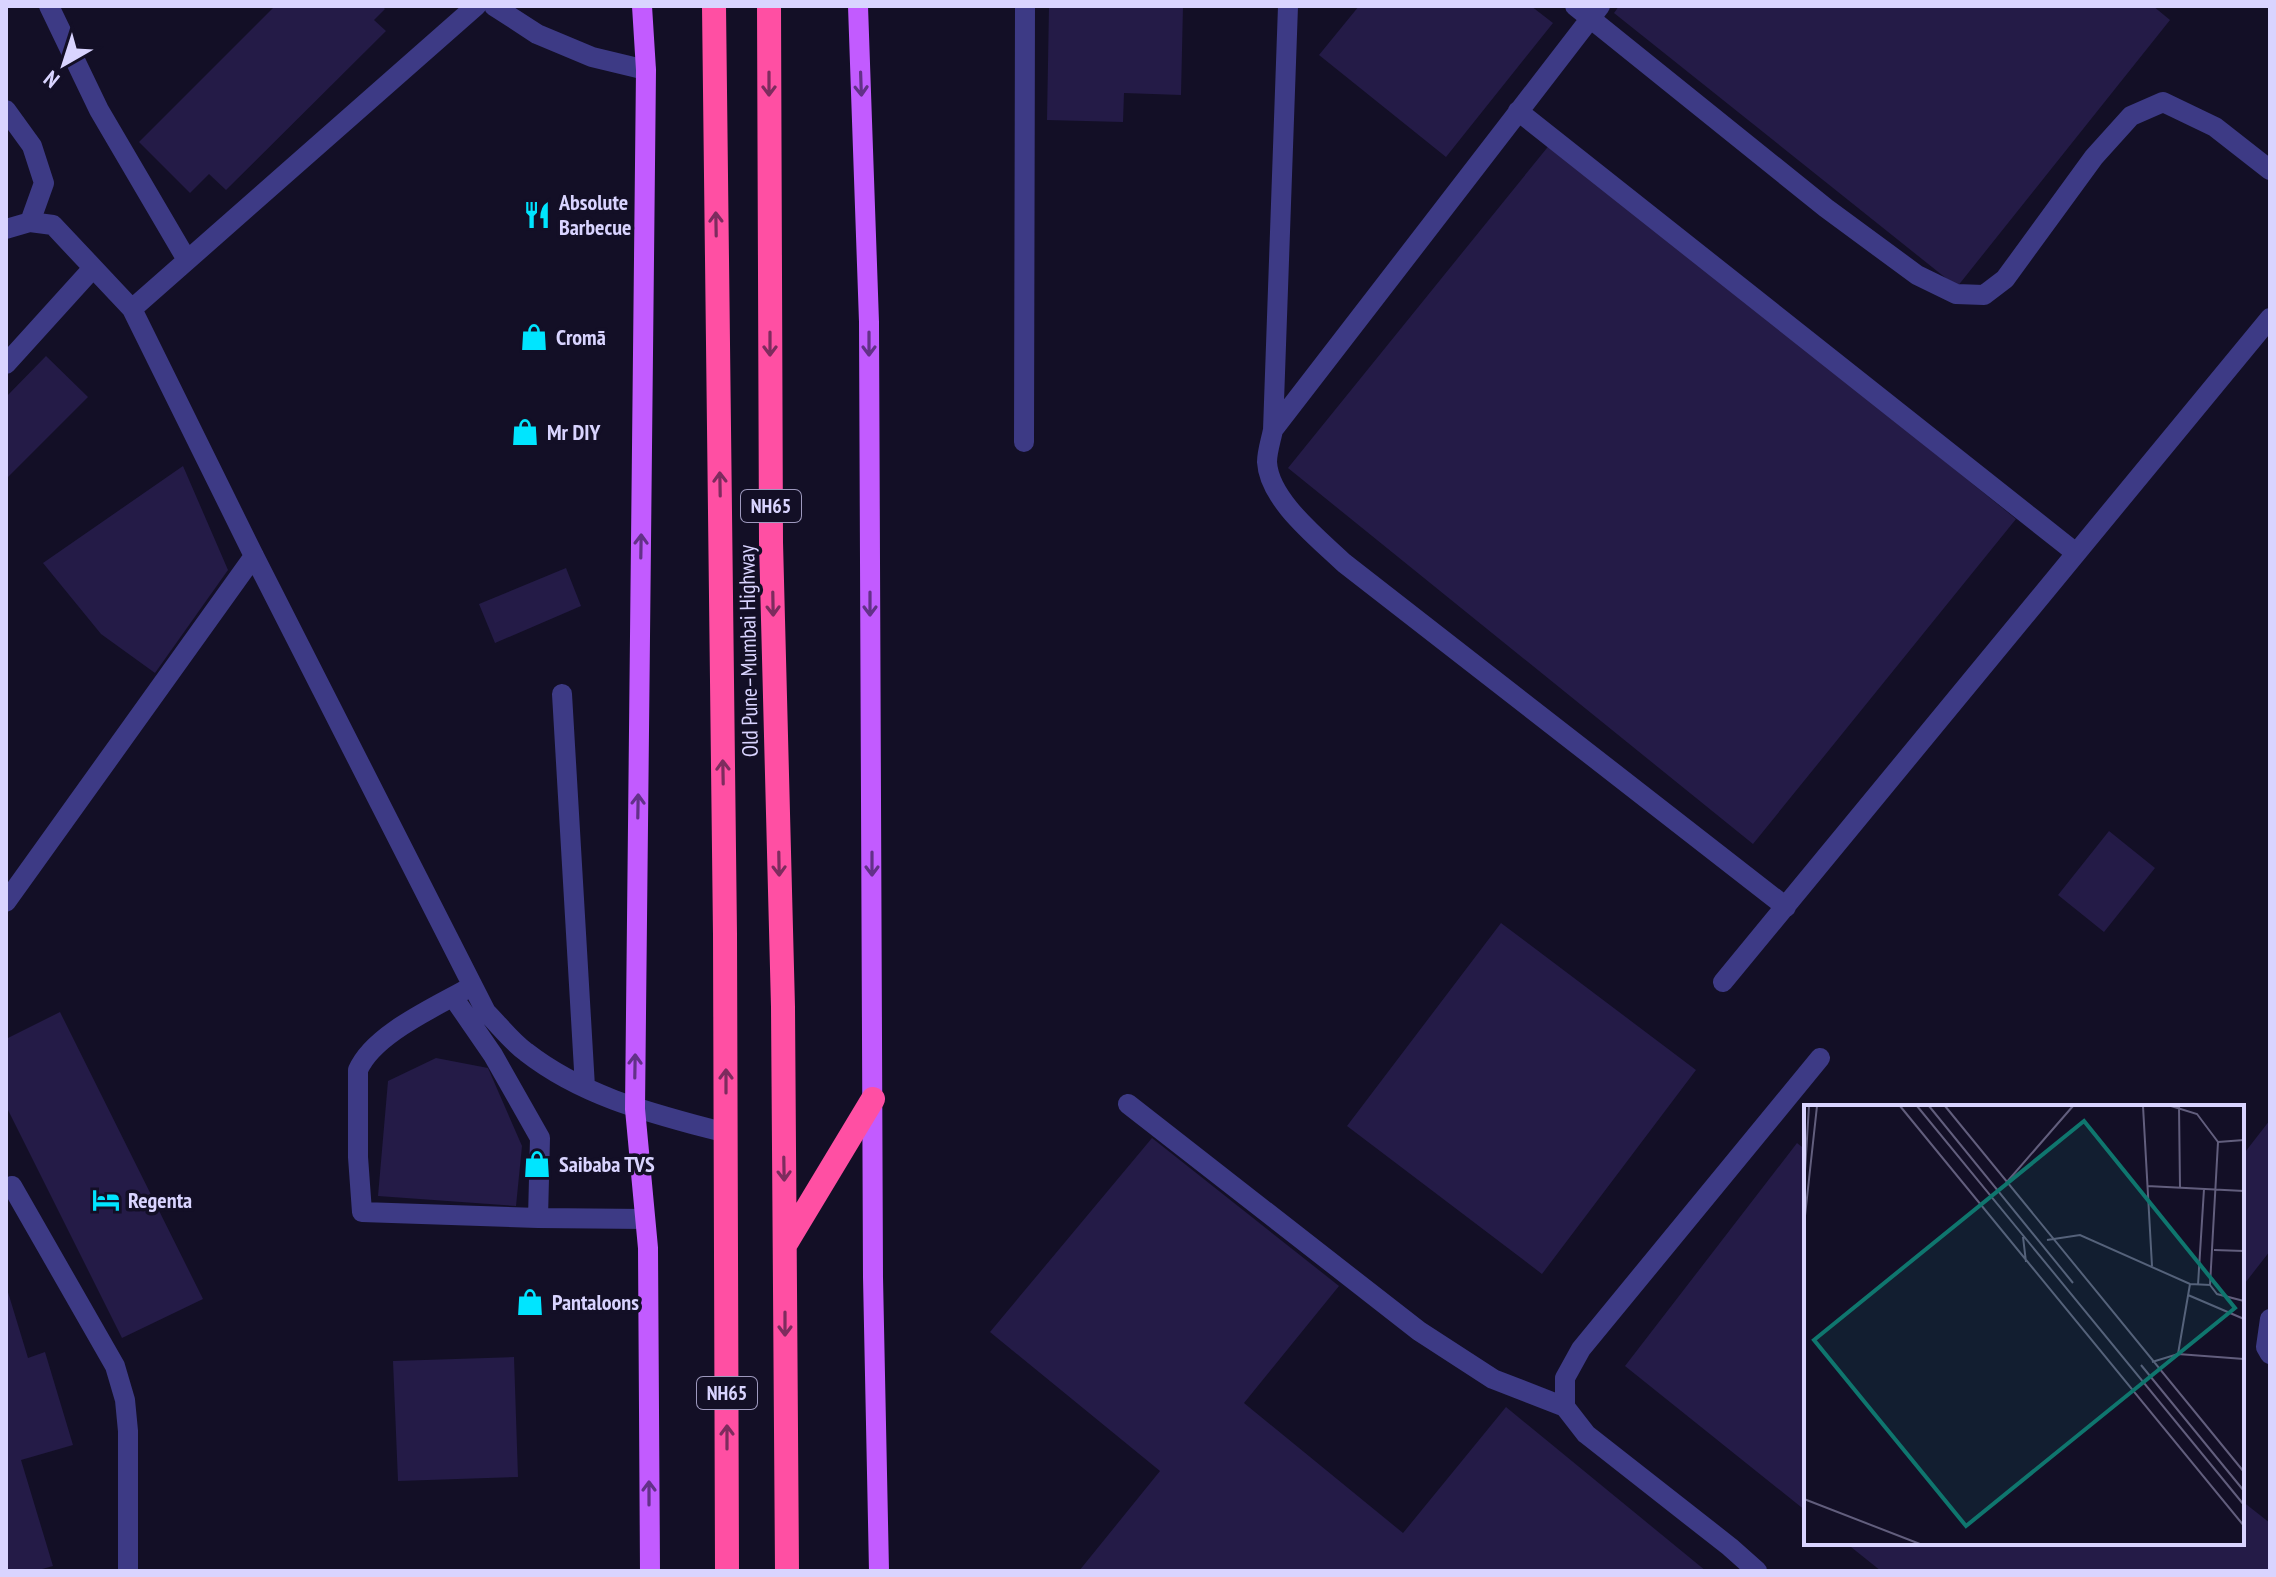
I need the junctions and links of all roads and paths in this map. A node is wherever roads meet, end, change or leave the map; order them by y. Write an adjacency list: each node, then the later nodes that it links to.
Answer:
1 (49, 6): 17 (street)
2 (476, 6): 17 (street)
3 (494, 6): 11 (street)
4 (642, 6): 11 (main road)
5 (714, 6): 37 (highway, Old Pune–Mumbai Highway / NH65, one-way to 5)
6 (769, 6): 41 (highway, Old Pune–Mumbai Highway / NH65, one-way to 41)
7 (858, 6): 34 (main road, one-way to 34)
8 (1025, 6): 23 (street)
9 (1288, 6): 22 (street)
10 (1588, 10): 13 (street); 14 (street)
11 (646, 70): 36 (main road, one-way to 11)
12 (6, 110): 15 (street)
13 (1518, 111): 22 (street); 24 (street)
14 (2270, 170)
15 (30, 222): 16 (street); 18 (street)
16 (6, 229)
17 (187, 260): 19 (street)
18 (93, 268): 19 (street); 21 (street)
19 (132, 309): 25 (street)
20 (2270, 318): 24 (street)
21 (6, 364)
22 (1273, 430): 28 (street)
23 (1024, 442)
24 (2076, 553): 28 (street)
25 (254, 556): 27 (street); 30 (street)
26 (562, 694): 33 (street)
27 (6, 902)
28 (1786, 907): 29 (street)
29 (1723, 982)
30 (472, 986): 31 (street); 33 (street)
31 (453, 997): 39 (street); 39 (street)
32 (1820, 1058): 44 (street)
33 (585, 1087): 36 (street)
34 (873, 1099): 41 (highway); 49 (main road)
35 (1128, 1104): 44 (street)
36 (635, 1109): 37 (street); 40 (main road)
37 (726, 1133): 47 (highway, Old Pune–Mumbai Highway / NH65, one-way to 37)
38 (12, 1186): 45 (street)
39 (538, 1218): 40 (street)
40 (645, 1219): 46 (main road, one-way to 40)
41 (785, 1246): 48 (highway, NH65, one-way to 48)
42 (2270, 1319): 43 (street)
43 (2270, 1354)
44 (1565, 1407): 50 (street)
45 (128, 1571)
46 (650, 1571)
47 (727, 1571)
48 (787, 1571)
49 (879, 1571)
50 (1757, 1571)

